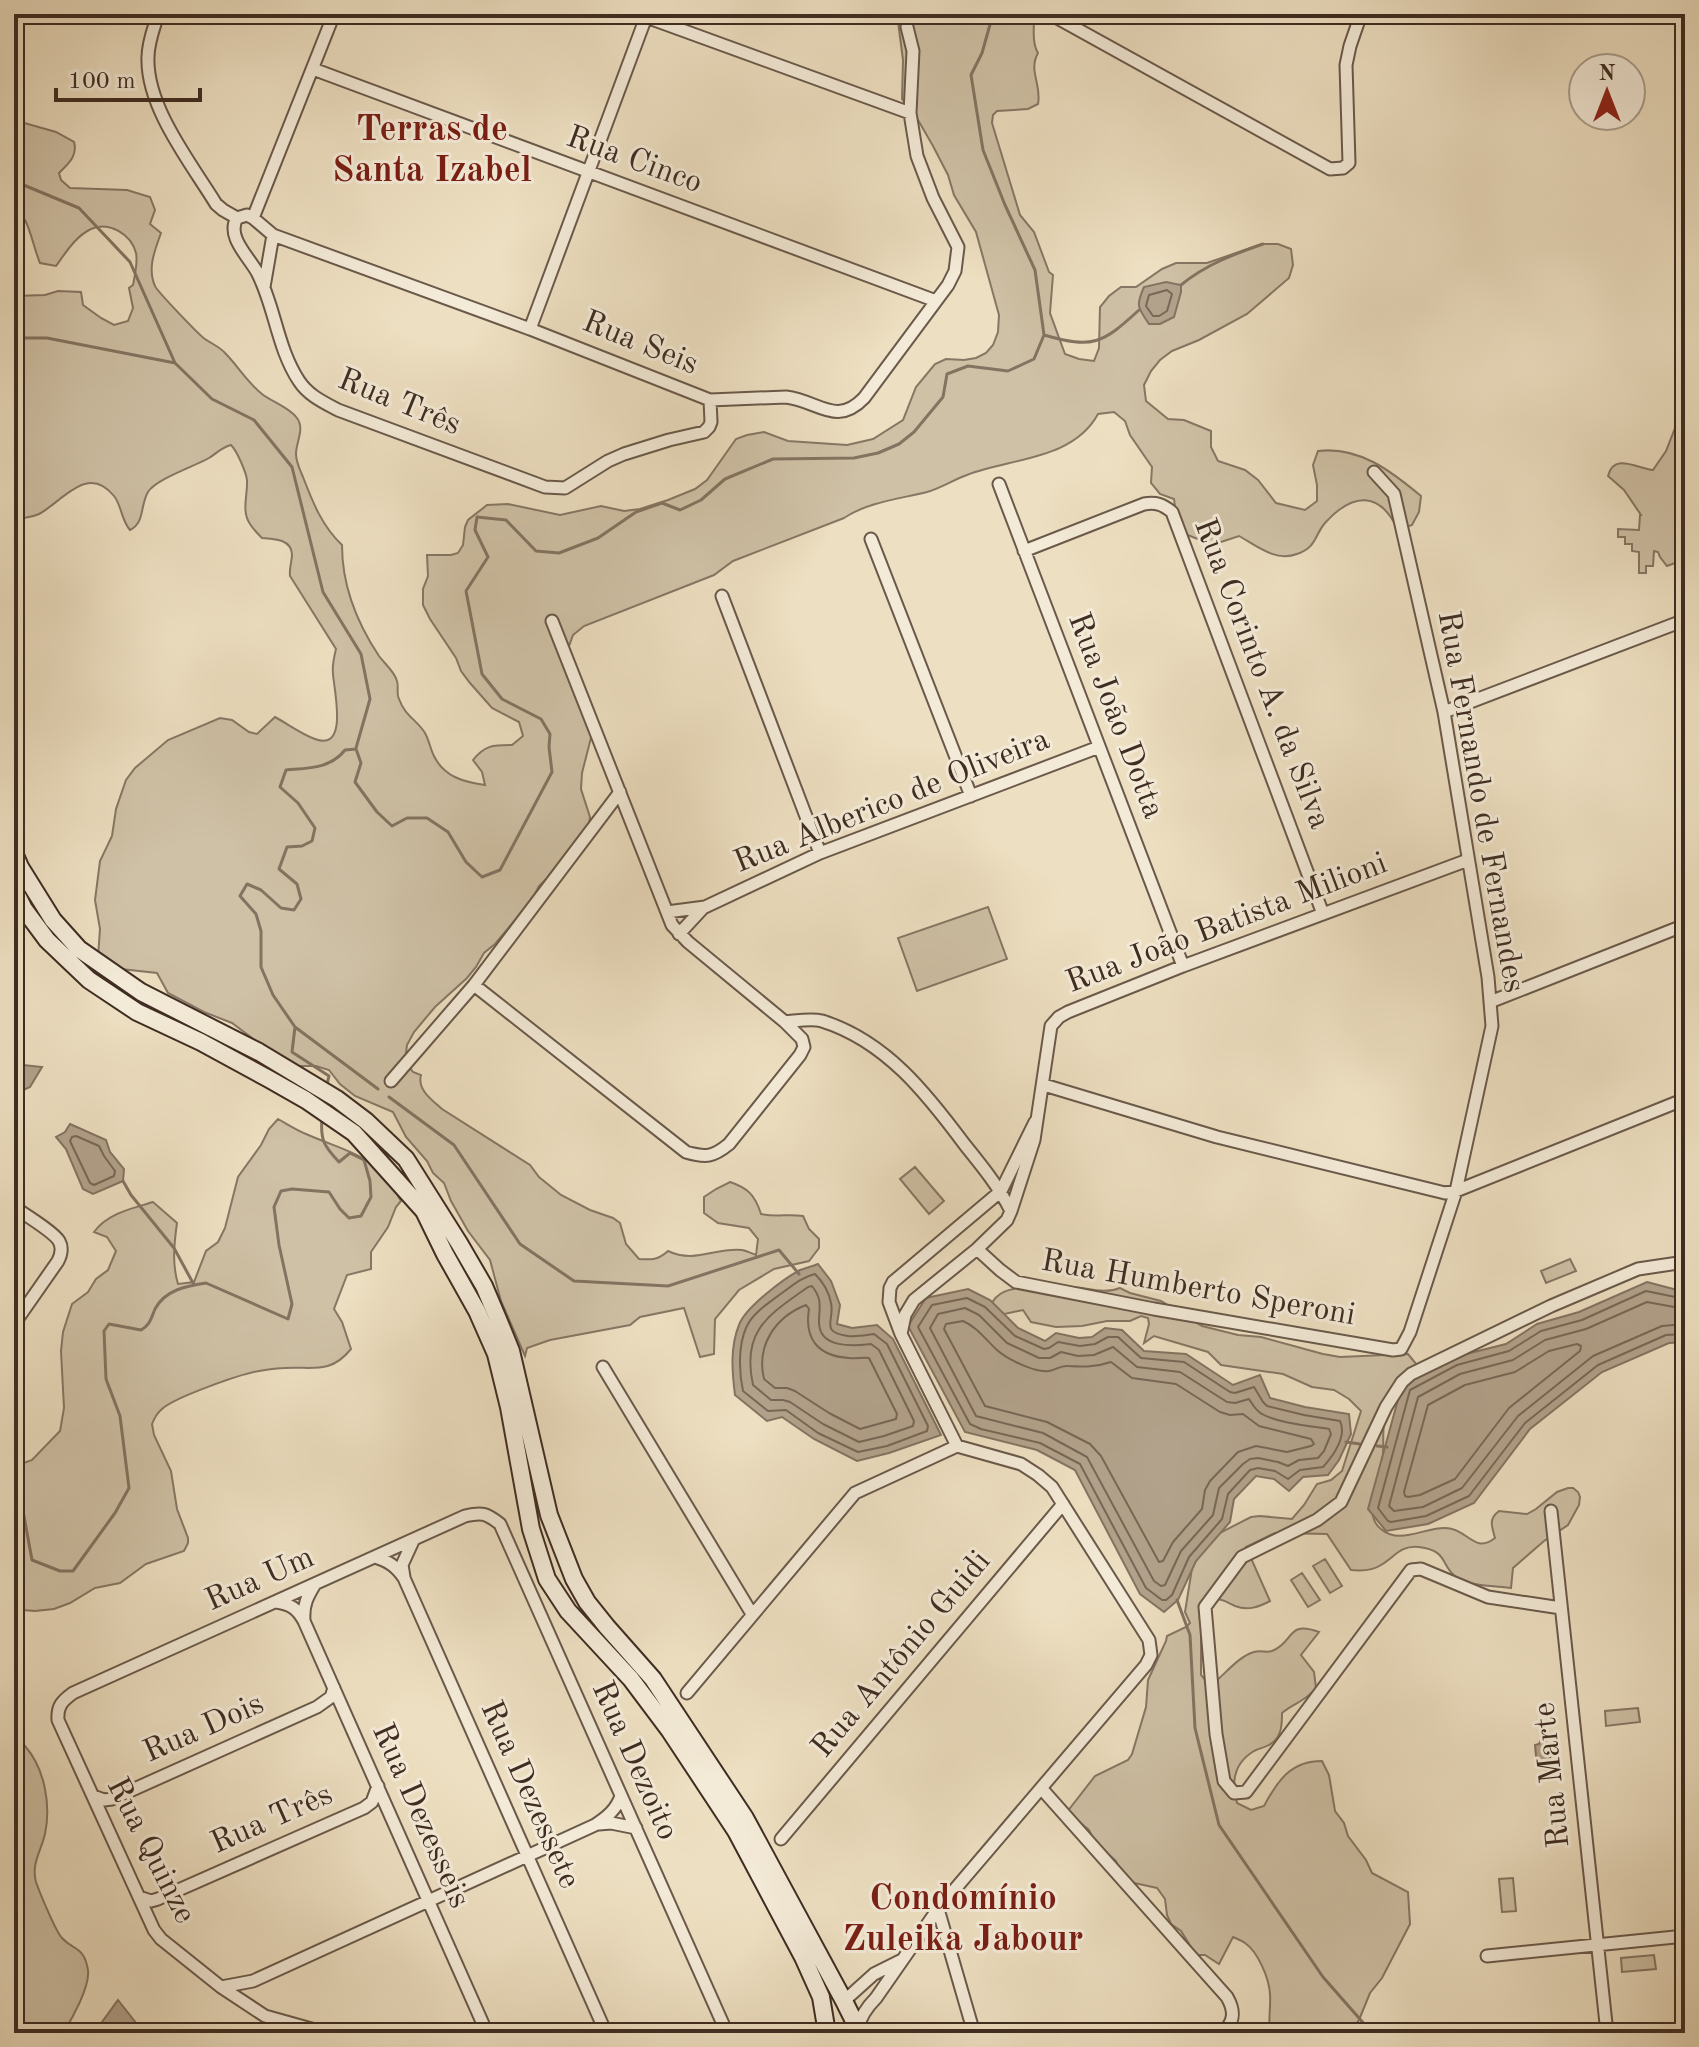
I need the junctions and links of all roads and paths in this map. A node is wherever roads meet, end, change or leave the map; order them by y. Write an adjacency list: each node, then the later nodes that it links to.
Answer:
1 (158, 14): 10 (street)
2 (334, 14): 7 (street)
3 (1050, 14): 4 (street)
4 (1361, 14)
5 (642, 15): 8 (street); 9 (street)
6 (907, 27): 8 (street, Rua Seis)
7 (313, 69): 9 (street, Rua Cinco); 11 (street)
8 (910, 113): 14 (street, Rua Seis)
9 (588, 172): 14 (street, Rua Cinco); 15 (street)
10 (237, 218): 11 (street); 13 (street, Rua Três)
11 (253, 218): 12 (street, Rua Seis)
12 (273, 235): 13 (street); 15 (street, Rua Seis)
13 (264, 287): 16 (street, Rua Três)
14 (936, 301): 16 (street, Rua Seis)
15 (530, 329): 16 (street, Rua Seis)
16 (710, 400)
17 (1374, 472): 24 (street, Rua Fernando de Fernandes)
18 (999, 484): 20 (street, Rua João Dotta)
19 (871, 539): 27 (street)
20 (1024, 551): 25 (street, Rua João Dotta); 34 (street, Rua Corinto A. da Silva)
21 (722, 596): 29 (street)
22 (1685, 620): 24 (street)
23 (552, 621): 26 (street)
24 (1444, 712): 30 (street, Rua Fernando de Fernandes)
25 (1099, 747): 27 (street, Rua Alberico de Oliveira); 37 (street, Rua João Dotta)
26 (620, 792): 33 (street); 38 (street)
27 (971, 796): 29 (street, Rua Alberico de Oliveira)
28 (14, 853): 96 (main road)
29 (820, 853): 32 (street, Rua Alberico de Oliveira)
30 (1468, 860): 34 (street, Rua João Batista Milioni); 39 (street, Rua Fernando de Fernandes)
31 (14, 889): 103 (main road)
32 (705, 907): 33 (street, Rua Alberico de Oliveira); 36 (street, Rua Alberico de Oliveira)
33 (667, 912): 36 (street)
34 (1323, 914): 37 (street, Rua João Batista Milioni)
35 (1685, 925): 39 (street)
36 (679, 934): 40 (street)
37 (1183, 966): 42 (street, Rua João Batista Milioni)
38 (474, 985): 40 (street); 41 (street)
39 (1490, 1002): 46 (street, Rua Fernando de Fernandes)
40 (785, 1022): 45 (street)
41 (391, 1081)
42 (1044, 1085): 44 (street, Rua João Batista Milioni); 46 (street)
43 (1685, 1099): 46 (street)
44 (1037, 1118): 45 (street, Rua João Batista Milioni); 48 (street, Rua João Batista Milioni)
45 (1001, 1191): 48 (street); 54 (street)
46 (1456, 1191): 53 (street, Rua Fernando de Fernandes)
47 (14, 1207): 51 (street)
48 (1011, 1211): 49 (street)
49 (977, 1249): 53 (street, Rua Humberto Speroni); 54 (street)
50 (1685, 1262): 65 (street)
51 (18, 1309): 52 (street)
52 (14, 1324)
53 (1410, 1332)
54 (901, 1334): 56 (street)
55 (603, 1367): 66 (street)
56 (957, 1446): 57 (street); 66 (street)
57 (1063, 1504): 74 (street); 83 (street, Rua Antônio Guidi)
58 (1551, 1511): 65 (street, Rua Marte)
59 (488, 1514): 60 (street, Rua Um); 76 (street, Rua Dezoito)
60 (413, 1540): 61 (street, Rua Um); 62 (street)
61 (374, 1557): 62 (street); 63 (street, Rua Um)
62 (404, 1578): 84 (street, Rua Dezessete)
63 (316, 1584): 64 (street, Rua Um); 67 (street)
64 (276, 1602): 67 (street); 70 (street, Rua Um)
65 (1561, 1608): 91 (street, Rua Marte)
66 (752, 1614): 69 (street)
67 (304, 1621): 68 (street, Rua Dezesseis)
68 (334, 1688): 71 (street, Rua Dois); 72 (street, Rua Dezesseis)
69 (687, 1693)
70 (60, 1706): 75 (street, Rua Quinze)
71 (317, 1707): 72 (street); 77 (street, Rua Dois)
72 (345, 1713): 73 (street, Rua Dezesseis)
73 (378, 1786): 78 (street, Rua Três); 79 (street, Rua Dezesseis)
74 (1041, 1788): 88 (street); 105 (street)
75 (93, 1796): 77 (street); 80 (street, Rua Quinze)
76 (621, 1796): 81 (street); 82 (street, Rua Dezoito)
77 (112, 1799): 80 (street)
78 (364, 1808): 79 (street, Rua Três); 86 (street, Rua Três)
79 (389, 1813): 87 (street, Rua Dezesseis)
80 (103, 1818): 85 (street, Rua Quinze)
81 (595, 1825): 82 (street); 84 (street)
82 (636, 1828): 102 (street, Rua Dezoito)
83 (781, 1839)
84 (527, 1856): 87 (street); 101 (street, Rua Dezessete)
85 (139, 1897): 86 (street, Rua Três); 89 (street, Rua Quinze)
86 (158, 1899): 89 (street)
87 (429, 1901): 94 (street); 100 (street, Rua Dezesseis)
88 (938, 1909): 93 (street); 104 (street)
89 (149, 1919): 95 (street, Rua Quinze)
90 (1685, 1936): 91 (street)
91 (1597, 1944): 92 (street); 106 (street, Rua Marte)
92 (1487, 1956)
93 (903, 1959): 96 (street); 98 (street)
94 (253, 1981): 95 (street); 97 (street)
95 (221, 1987): 97 (street, Rua Quinze)
96 (844, 2001): 98 (main road); 103 (main road)
97 (250, 2007): 99 (street, Rua Quinze)
98 (859, 2032)
99 (319, 2033)
100 (487, 2033)
101 (606, 2033)
102 (727, 2033)
103 (827, 2033)
104 (974, 2033)
105 (1222, 2033)
106 (1607, 2033)

